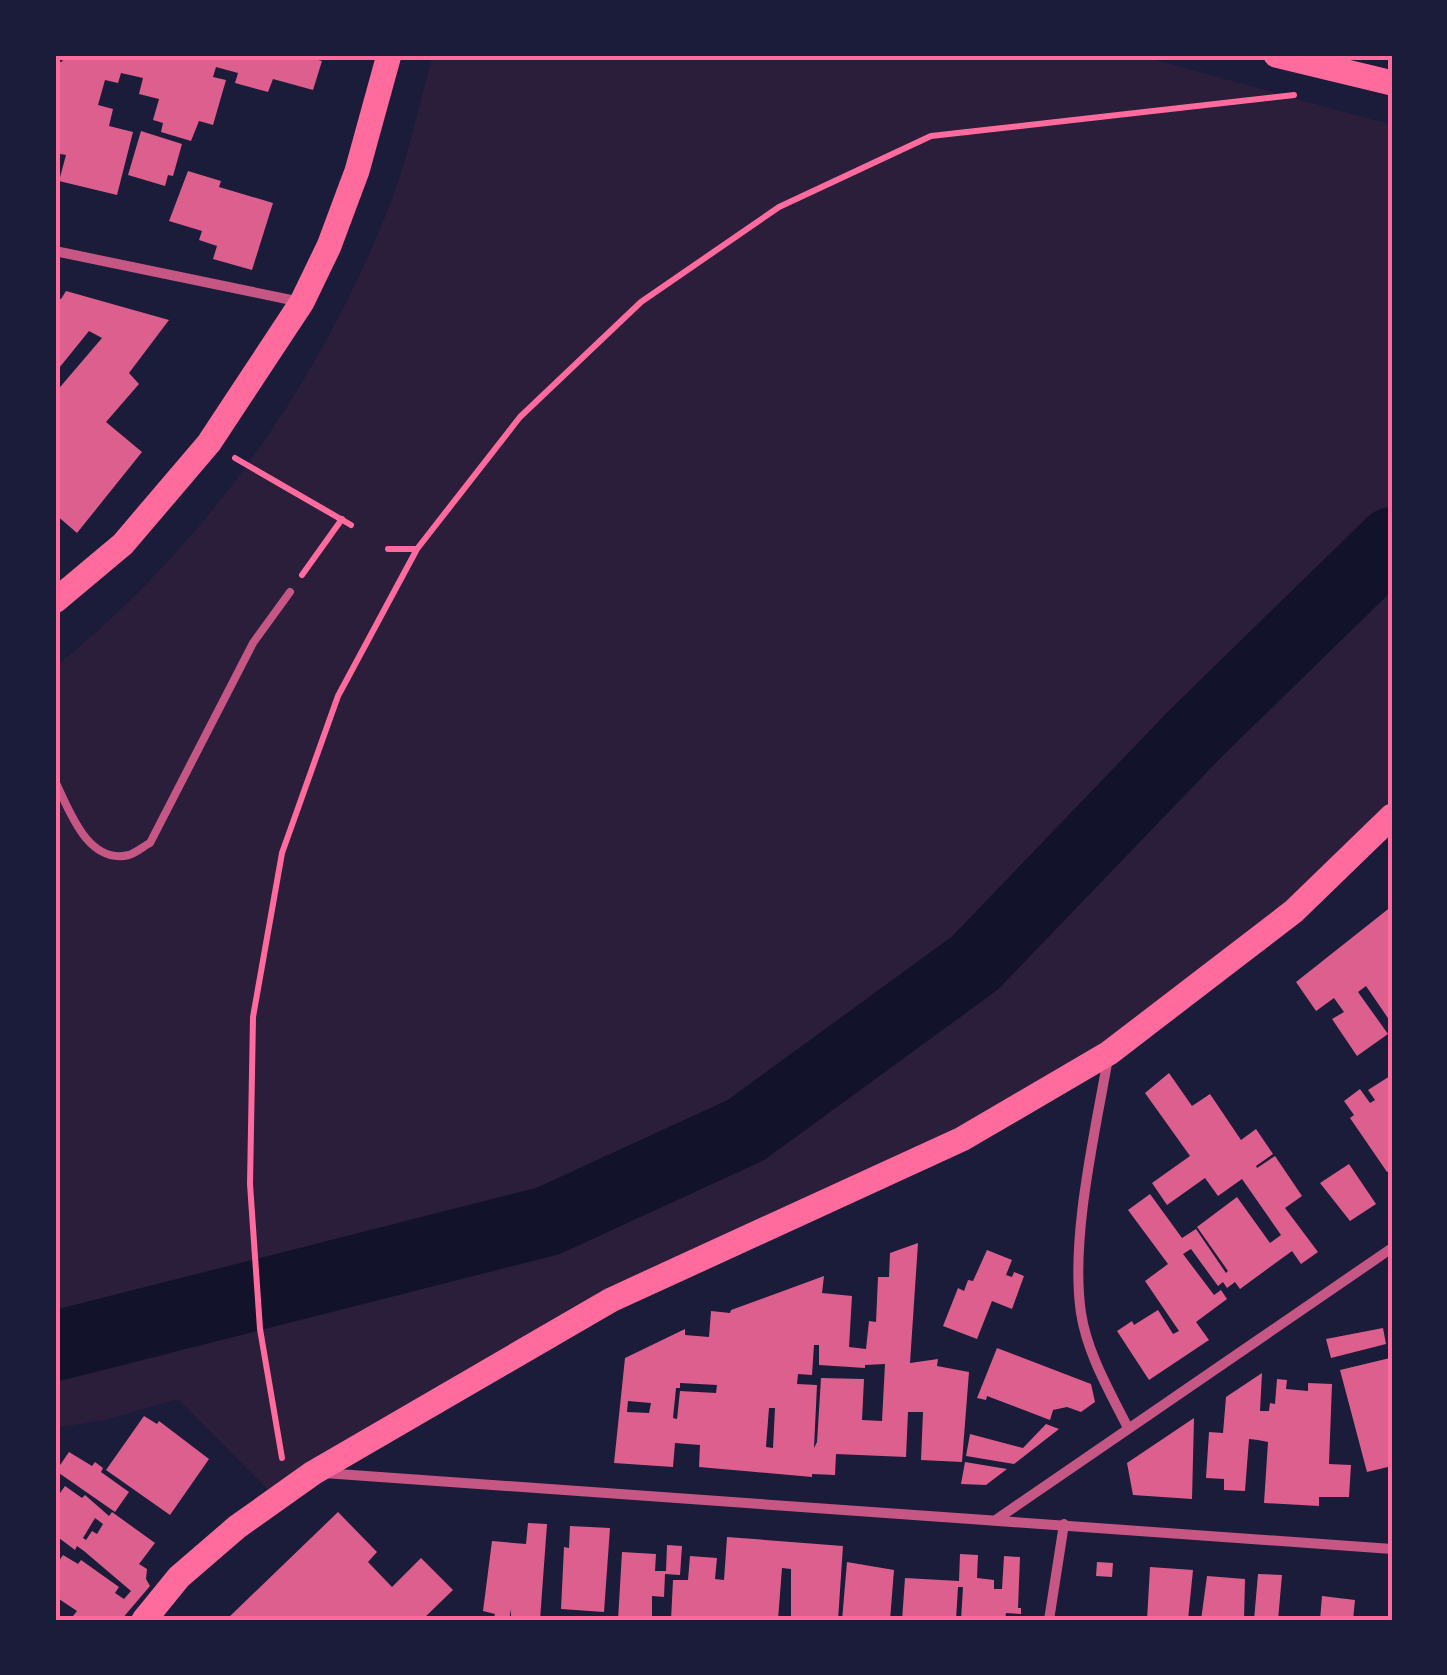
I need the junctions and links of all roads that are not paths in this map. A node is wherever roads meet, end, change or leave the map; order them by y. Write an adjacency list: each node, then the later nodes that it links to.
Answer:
1 (388, 55): 5 (main road)
2 (1276, 55): 3 (main road)
3 (1392, 83)
4 (55, 251): 5 (street)
5 (302, 302): 7 (main road)
6 (290, 592): 8 (lane)
7 (55, 601)
8 (55, 781)
9 (1392, 816): 10 (main road)
10 (1110, 1052): 12 (street); 13 (main road)
11 (1392, 1248): 12 (street)
12 (1128, 1428): 14 (street)
13 (313, 1473): 14 (street); 17 (main road)
14 (995, 1520): 15 (street)
15 (1064, 1524): 16 (street); 18 (street)
16 (1392, 1549)
17 (144, 1620)
18 (1050, 1620)

